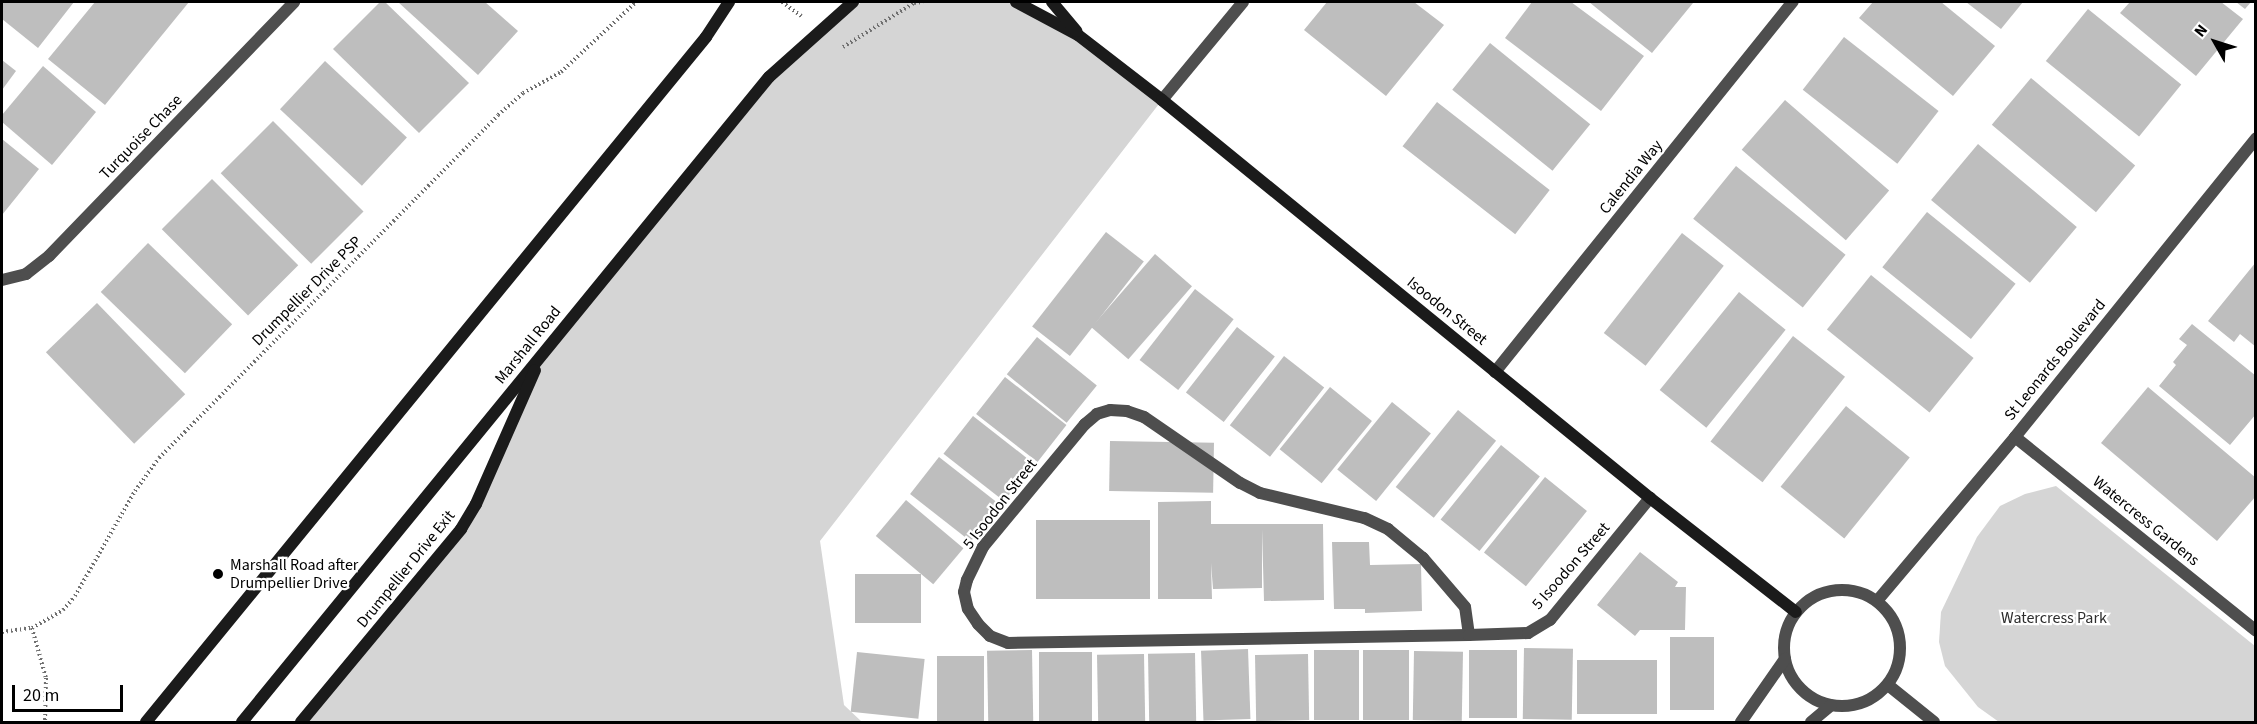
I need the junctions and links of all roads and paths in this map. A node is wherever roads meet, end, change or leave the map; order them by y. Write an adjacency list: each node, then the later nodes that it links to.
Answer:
1 (636, 2): 19 (path, Drumpellier Drive PSP)
2 (729, 2): 27 (main road)
3 (854, 2): 13 (main road, Marshall Road)
4 (1016, 2): 9 (main road, Isoodon Street)
5 (1052, 2): 9 (main road, Isoodon Street)
6 (1243, 2): 10 (street)
7 (1793, 2): 14 (street, Calendia Way)
8 (288, 3): 12 (street, Turquoise Chase)
9 (1078, 35): 10 (main road, Isoodon Street)
10 (1162, 100): 14 (main road, Isoodon Street)
11 (2256, 138): 15 (street, St Leonards Boulevard)
12 (2, 280)
13 (541, 355): 28 (main road, Marshall Road); 29 (main road, Drumpellier Drive Exit)
14 (1496, 372): 16 (main road, Isoodon Street)
15 (2015, 437): 17 (street, St Leonards Boulevard); 20 (street, Watercress Gardens)
16 (1650, 498): 18 (main road, Isoodon Street); 22 (street, 5 Isoodon Street)
17 (1877, 601): 18 (street); 24 (street)
18 (1796, 612): 23 (street)
19 (32, 628): 21 (path, Drumpellier Drive PSP); 26 (path)
20 (2256, 631)
21 (2, 632)
22 (1469, 635): 22 (street, 5 Isoodon Street)
23 (1785, 659): 25 (street); 30 (street)
24 (1887, 685): 25 (street); 32 (street)
25 (1831, 705): 31 (street)
26 (45, 723)
27 (146, 723)
28 (242, 723)
29 (301, 723)
30 (1741, 723)
31 (1811, 723)
32 (1934, 723)

